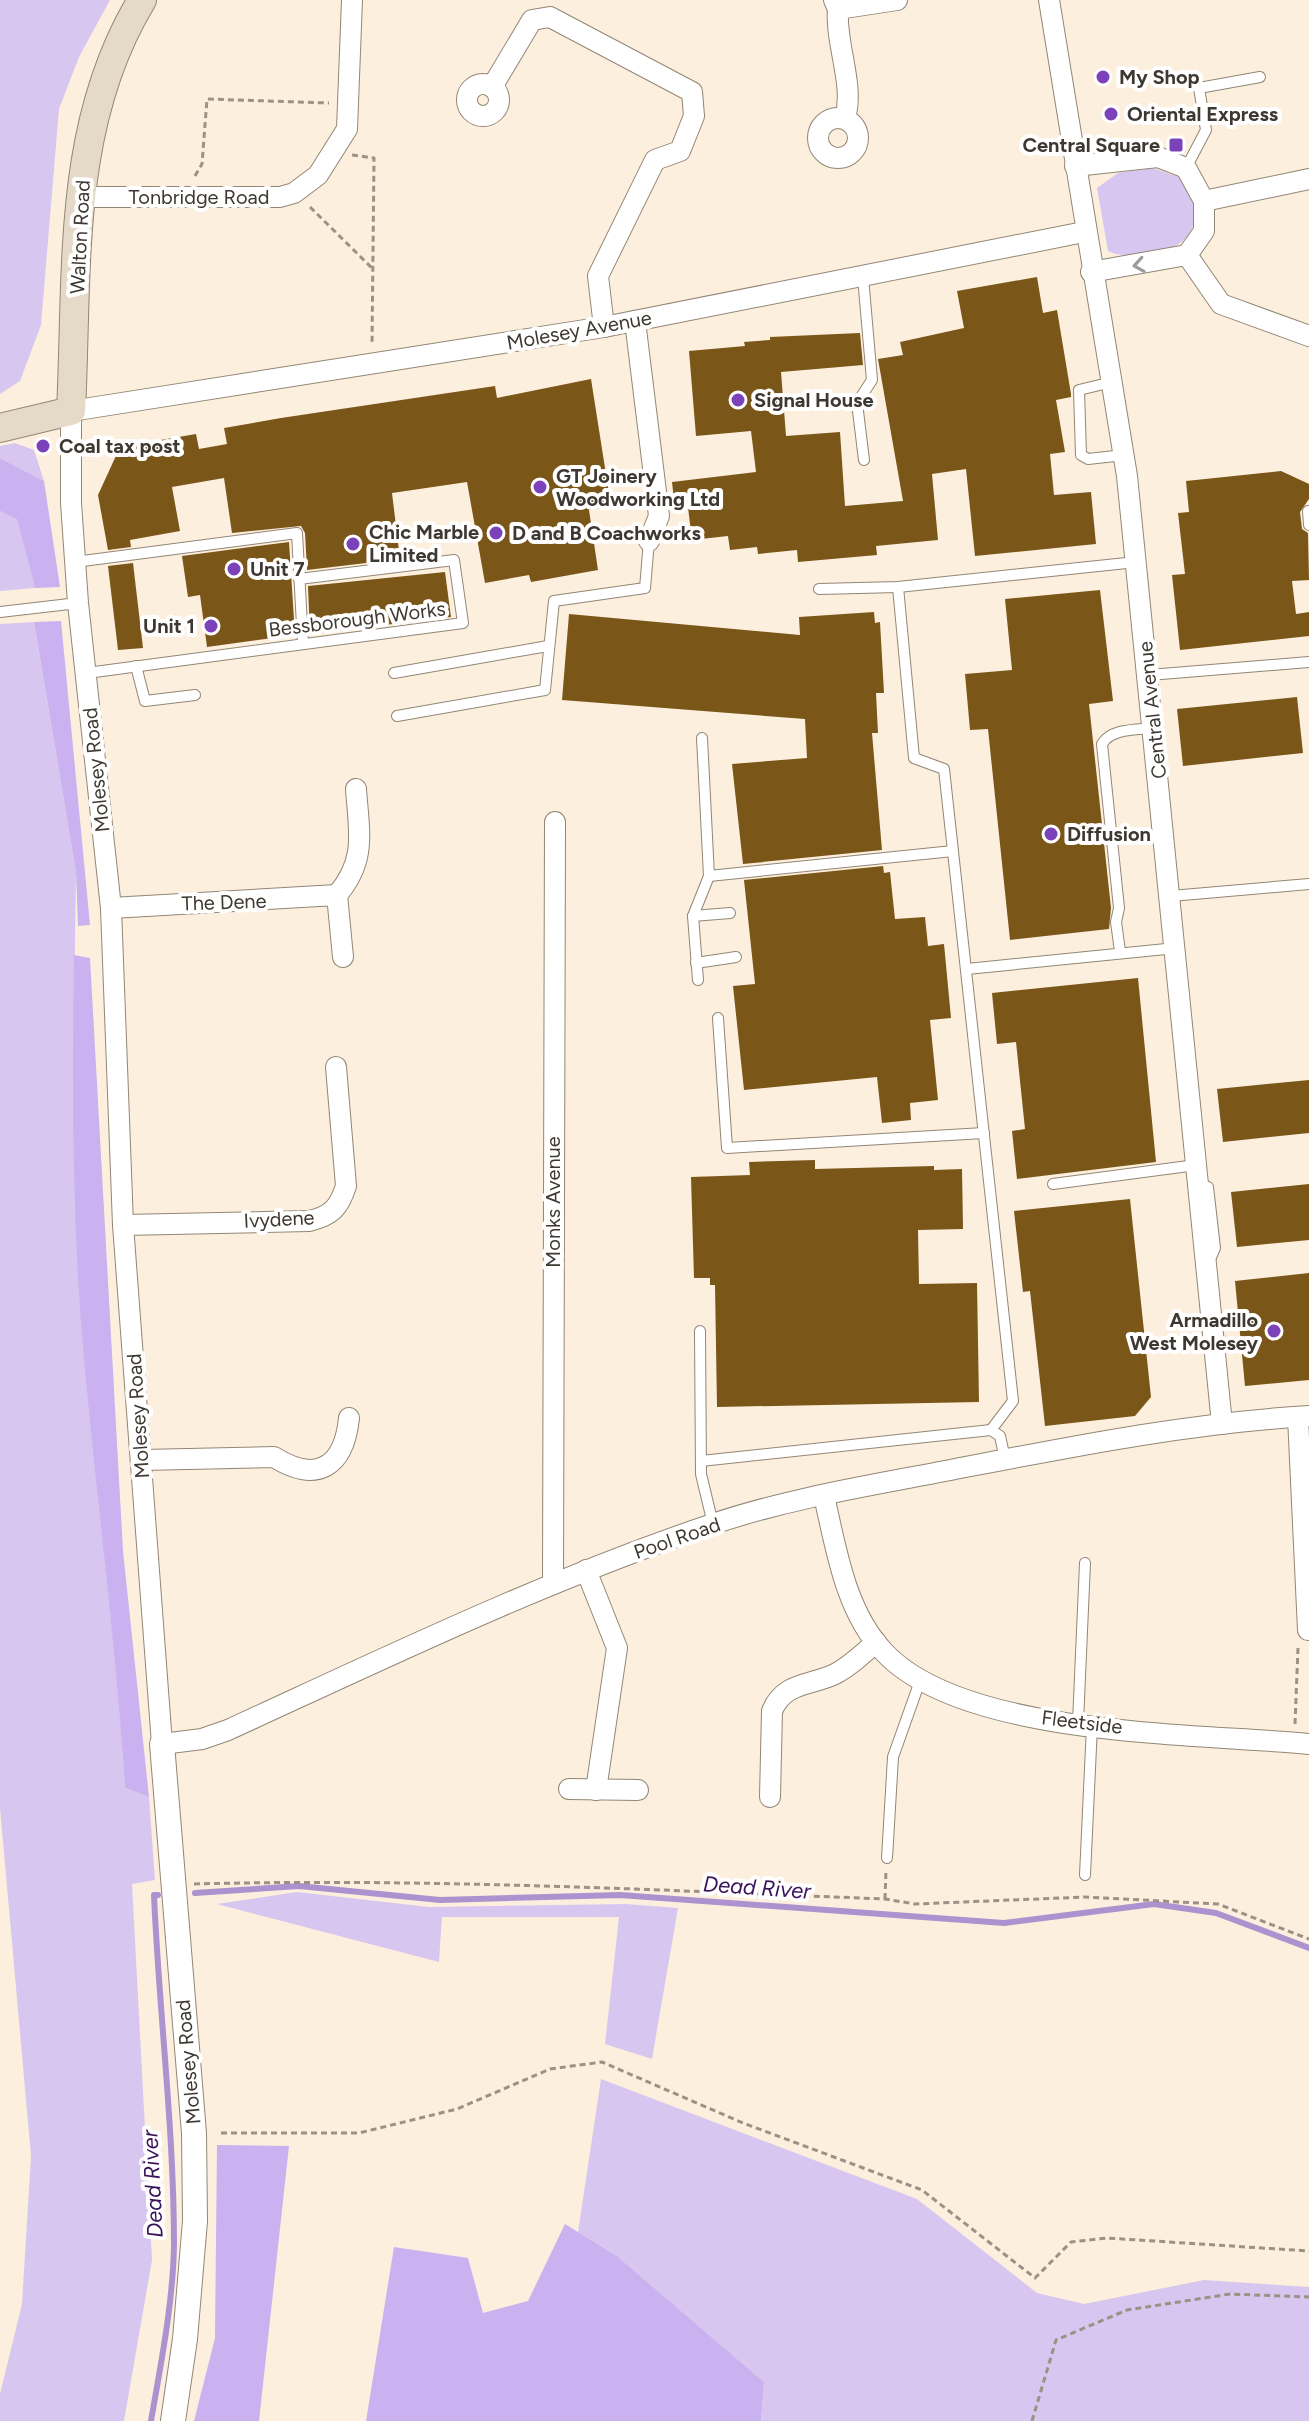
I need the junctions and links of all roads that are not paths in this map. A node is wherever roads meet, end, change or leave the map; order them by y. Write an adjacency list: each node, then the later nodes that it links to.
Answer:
1 (142, 0): 12 (main road, Walton Road)
2 (352, 0): 12 (street, Tonbridge Road)
3 (897, 0): 5 (street)
4 (1049, 0): 9 (street, Central Avenue)
5 (836, 4): 8 (street)
6 (1260, 77): 10 (lane)
7 (492, 87): 19 (street)
8 (845, 118)
9 (1075, 166): 10 (street); 14 (street, Central Avenue)
10 (1186, 168): 13 (street)
11 (1309, 179): 13 (street)
12 (81, 197): 22 (main road, Walton Road)
13 (1204, 201): 15 (street)
14 (1084, 232): 16 (street, Central Avenue); 17 (street, Molesey Avenue)
15 (1187, 255): 16 (street, one-way to 16); 20 (street)
16 (1091, 272): 21 (street, Central Avenue)
17 (863, 277): 18 (street, Molesey Avenue); 25 (lane)
18 (635, 321): 19 (street, Molesey Avenue); 28 (street)
19 (604, 327): 22 (street, Molesey Avenue)
20 (1309, 336)
21 (1112, 382): 24 (street, Central Avenue); 24 (lane)
22 (71, 411): 23 (main road); 29 (street, Molesey Road)
23 (0, 428)
24 (1124, 455): 30 (street, Central Avenue)
25 (864, 460)
26 (1308, 511): 27 (lane)
27 (1309, 525)
28 (649, 541): 37 (lane)
29 (75, 562): 31 (lane); 34 (street, Molesey Road)
30 (1136, 562): 32 (lane); 42 (street, Central Avenue)
31 (299, 579): 36 (lane); 36 (lane, Bessborough Works)
32 (898, 587): 33 (lane); 49 (lane)
33 (819, 589)
34 (78, 603): 35 (lane); 40 (street, Molesey Road)
35 (0, 612)
36 (303, 644): 39 (lane, Bessborough Works)
37 (548, 646): 41 (lane); 44 (lane)
38 (1309, 662): 42 (lane)
39 (136, 666): 40 (lane, Bessborough Works); 43 (lane)
40 (87, 673): 54 (street, Molesey Road)
41 (394, 673)
42 (1149, 675): 45 (street, Central Avenue)
43 (195, 695)
44 (397, 716)
45 (1155, 727): 53 (street, Central Avenue); 58 (lane)
46 (702, 738): 50 (lane)
47 (356, 789): 52 (street)
48 (555, 822): 82 (street, Monks Avenue)
49 (953, 851): 50 (lane); 62 (lane)
50 (709, 876): 56 (lane)
51 (1309, 884): 53 (lane)
52 (337, 895): 54 (street, The Dene); 59 (street)
53 (1171, 896): 57 (street, Central Avenue)
54 (111, 908): 69 (street, Molesey Road)
55 (730, 913): 56 (lane)
56 (693, 916): 61 (lane)
57 (1176, 948): 58 (lane); 67 (street, Central Avenue)
58 (1120, 951): 62 (lane)
59 (343, 957)
60 (736, 957): 61 (lane)
61 (696, 963): 63 (lane)
62 (967, 969): 66 (lane)
63 (698, 980)
64 (718, 1018): 66 (lane)
65 (336, 1067): 69 (street, Ivydene)
66 (984, 1133): 74 (lane)
67 (1196, 1154): 68 (lane); 73 (street, Central Avenue)
68 (1053, 1184)
69 (123, 1225): 76 (street, Molesey Road)
70 (700, 1331): 77 (lane)
71 (1304, 1417): 73 (street, Pool Road); 83 (street)
72 (349, 1418): 76 (street)
73 (1222, 1424): 75 (street, Pool Road)
74 (991, 1430): 75 (lane); 77 (lane)
75 (1005, 1459): 78 (street, Pool Road)
76 (142, 1460): 88 (street, Molesey Road)
77 (701, 1461): 79 (lane)
78 (824, 1496): 79 (street, Pool Road); 84 (street, Fleetside)
79 (713, 1524): 81 (street, Pool Road)
80 (1085, 1563): 86 (lane)
81 (586, 1570): 82 (street, Pool Road); 90 (street)
82 (553, 1582): 88 (street, Pool Road)
83 (1308, 1630)
84 (876, 1642): 85 (street, Fleetside); 92 (street)
85 (920, 1681): 86 (street, Fleetside); 93 (lane)
86 (1085, 1723): 87 (street, Fleetside); 94 (lane)
87 (1302, 1743)
88 (162, 1744): 95 (street, Molesey Road)
89 (569, 1789): 90 (street)
90 (596, 1790): 91 (street)
91 (638, 1790)
92 (770, 1797)
93 (887, 1858)
94 (1085, 1875)
95 (173, 2421)

